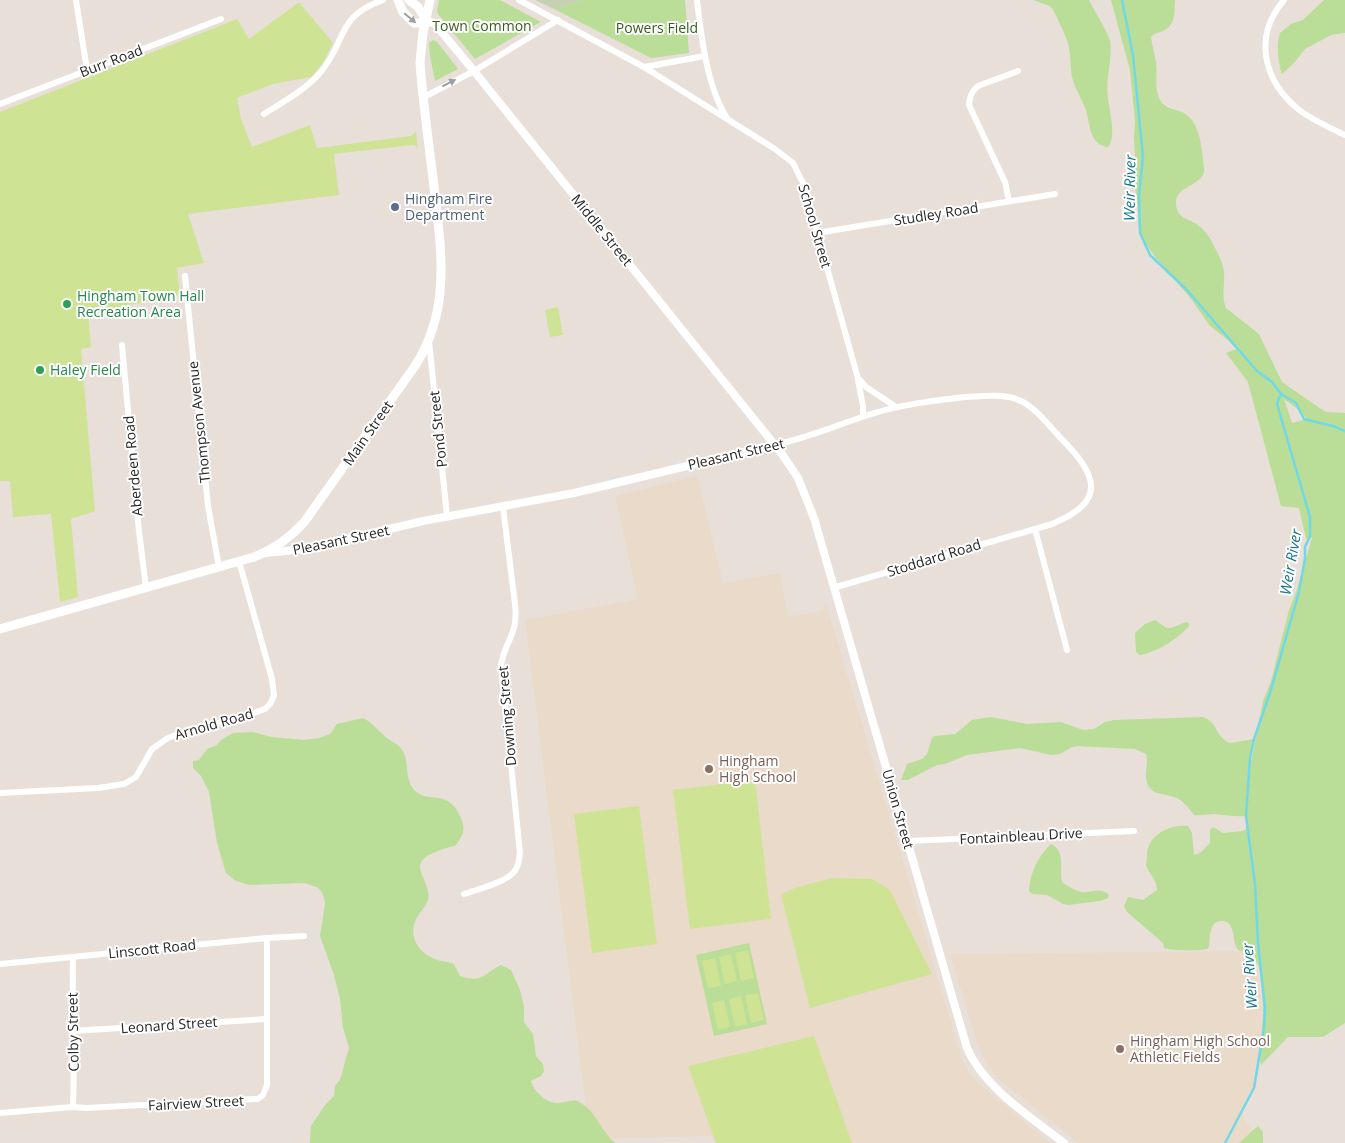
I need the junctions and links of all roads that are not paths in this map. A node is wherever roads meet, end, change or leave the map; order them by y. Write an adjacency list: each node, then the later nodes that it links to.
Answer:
1 (76, 0): 14 (street)
2 (383, 0): 19 (street)
3 (398, 0): 10 (main road, one-way to 10)
4 (409, 0): 10 (main road)
5 (430, 0): 10 (main road, Main Street)
6 (519, 0): 11 (street, School Street)
7 (697, 0): 12 (street)
8 (1284, 0): 21 (street)
9 (221, 18): 14 (street, Burr Road)
10 (426, 20): 15 (street, Middle Street); 17 (main road, Main Street)
11 (558, 20): 13 (street, School Street); 15 (street)
12 (705, 56): 13 (street); 20 (street)
13 (644, 67): 20 (street, School Street)
14 (87, 70): 18 (street, Burr Road)
15 (474, 71): 17 (street, one-way to 15); 31 (street, Middle Street)
16 (1018, 71): 23 (street)
17 (424, 96): 26 (main road, Main Street)
18 (0, 104)
19 (264, 114)
20 (728, 119): 24 (street, School Street)
21 (1345, 135)
22 (1055, 194): 23 (street, Studley Road)
23 (1009, 201): 24 (street, Studley Road)
24 (816, 233): 28 (street, School Street)
25 (185, 276): 37 (street, Thompson Avenue)
26 (429, 341): 33 (street, Pond Street); 35 (main road, Main Street)
27 (122, 344): 38 (street, Aberdeen Road)
28 (857, 375): 29 (street, School Street); 30 (street, School Street)
29 (896, 407): 30 (street, Pleasant Street); 34 (street, Pleasant Street)
30 (863, 416): 31 (street, Pleasant Street)
31 (775, 445): 32 (street, Pleasant Street); 39 (street, Union Street)
32 (503, 507): 33 (street, Pleasant Street); 45 (street, Downing Street)
33 (447, 516): 35 (street, Pleasant Street)
34 (1035, 528): 39 (street, Stoddard Road); 41 (street)
35 (266, 553): 36 (main road, Main Street)
36 (239, 561): 37 (main road, Main Street); 42 (street, Arnold Road)
37 (219, 567): 38 (main road, Main Street)
38 (146, 588): 40 (main road, Main Street)
39 (833, 588): 44 (street, Union Street)
40 (0, 629)
41 (1067, 650)
42 (0, 793)
43 (1134, 831): 44 (street, Fontainbleau Drive)
44 (908, 841): 54 (street, Union Street)
45 (464, 894)
46 (304, 936): 47 (street, Linscott Road)
47 (267, 938): 48 (street, Linscott Road); 50 (street, Fairview Street)
48 (73, 957): 49 (street, Linscott Road); 51 (street, Colby Street)
49 (0, 964)
50 (266, 1019): 51 (street, Leonard Street); 52 (street, Fairview Street)
51 (72, 1031): 52 (street, Colby Street)
52 (73, 1107): 53 (street, Fairview Street)
53 (0, 1113)
54 (1064, 1143)

